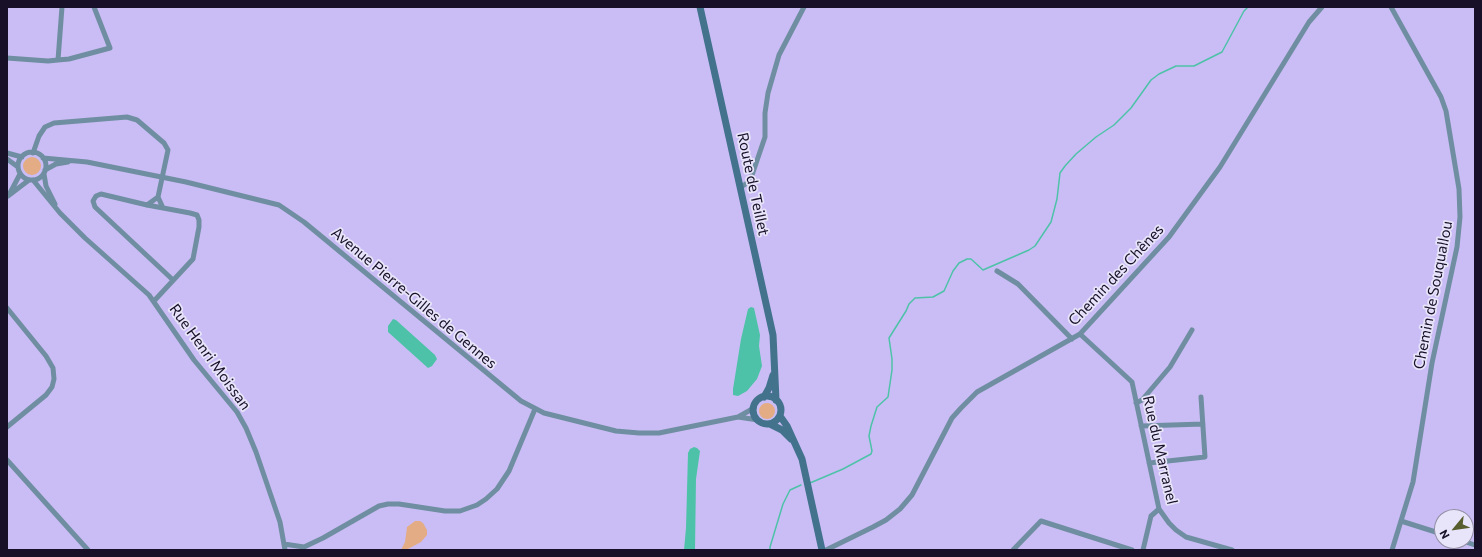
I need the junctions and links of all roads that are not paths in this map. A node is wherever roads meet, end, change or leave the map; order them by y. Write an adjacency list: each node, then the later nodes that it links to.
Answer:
1 (94, 7): 8 (street)
2 (700, 7): 20 (main road, Route de Teillet)
3 (804, 7): 20 (street)
4 (1322, 7): 31 (street, Chemin des Chênes)
5 (1390, 7): 51 (street, Chemin de Souquallou)
6 (61, 8): 8 (street)
7 (7, 58): 8 (street)
8 (58, 60)
9 (33, 152): 11 (street); 12 (street); 18 (street)
10 (7, 153): 11 (street)
11 (22, 157): 15 (street)
12 (43, 158): 14 (street, Avenue Pierre-Gilles de Gennes); 16 (street)
13 (7, 159): 15 (street)
14 (75, 160): 16 (street, Avenue Pierre-Gilles de Gennes); 18 (street, Avenue Pierre-Gilles de Gennes)
15 (18, 167): 17 (street)
16 (44, 172): 19 (street); 25 (street, Rue Henri Moissan)
17 (20, 174): 19 (street); 21 (street)
18 (162, 177): 22 (street); 39 (street, Avenue Pierre-Gilles de Gennes)
19 (31, 180): 21 (street); 25 (street, Rue Henri Moissan)
20 (741, 187): 33 (main road, Route de Teillet)
21 (7, 197)
22 (158, 197): 23 (street); 24 (street)
23 (146, 205): 24 (street); 27 (street)
24 (163, 208): 27 (street)
25 (60, 213): 28 (street, Rue Henri Moissan)
26 (996, 271): 32 (street)
27 (173, 280): 28 (street)
28 (154, 301): 53 (street, Rue Henri Moissan)
29 (7, 308): 46 (street)
30 (1192, 330): 37 (street)
31 (1080, 334): 32 (street, Chemin des Chênes); 37 (street, Rue du Marranel)
32 (1072, 339): 56 (street, Chemin des Chênes)
33 (775, 367): 35 (main road, Route de Teillet); 36 (main road, Route de Teillet)
34 (1201, 396): 44 (street)
35 (764, 397): 36 (main road); 38 (main road)
36 (776, 400): 40 (main road)
37 (1136, 403): 45 (street, Rue du Marranel)
38 (754, 408): 41 (street, Avenue Pierre-Gilles de Gennes); 42 (main road)
39 (534, 409): 41 (street, Avenue Pierre-Gilles de Gennes); 53 (street)
40 (780, 416): 43 (main road); 47 (main road)
41 (738, 417): 42 (street, Avenue Pierre-Gilles de Gennes)
42 (758, 420): 43 (main road)
43 (770, 424): 47 (main road)
44 (1203, 424): 45 (street); 49 (street)
45 (1141, 426): 49 (street, Rue du Marranel)
46 (7, 427)
47 (794, 442): 55 (main road)
48 (7, 460): 54 (street)
49 (1149, 463): 50 (street, Rue du Marranel)
50 (1159, 509): 59 (street); 60 (street, Rue du Marranel)
51 (1401, 520): 52 (street); 61 (street, Chemin de Souquallou)
52 (1434, 531)
53 (284, 547)
54 (88, 550)
55 (822, 550)
56 (826, 550)
57 (1013, 550): 58 (street)
58 (1132, 550)
59 (1142, 550)
60 (1232, 550)
61 (1392, 550)

